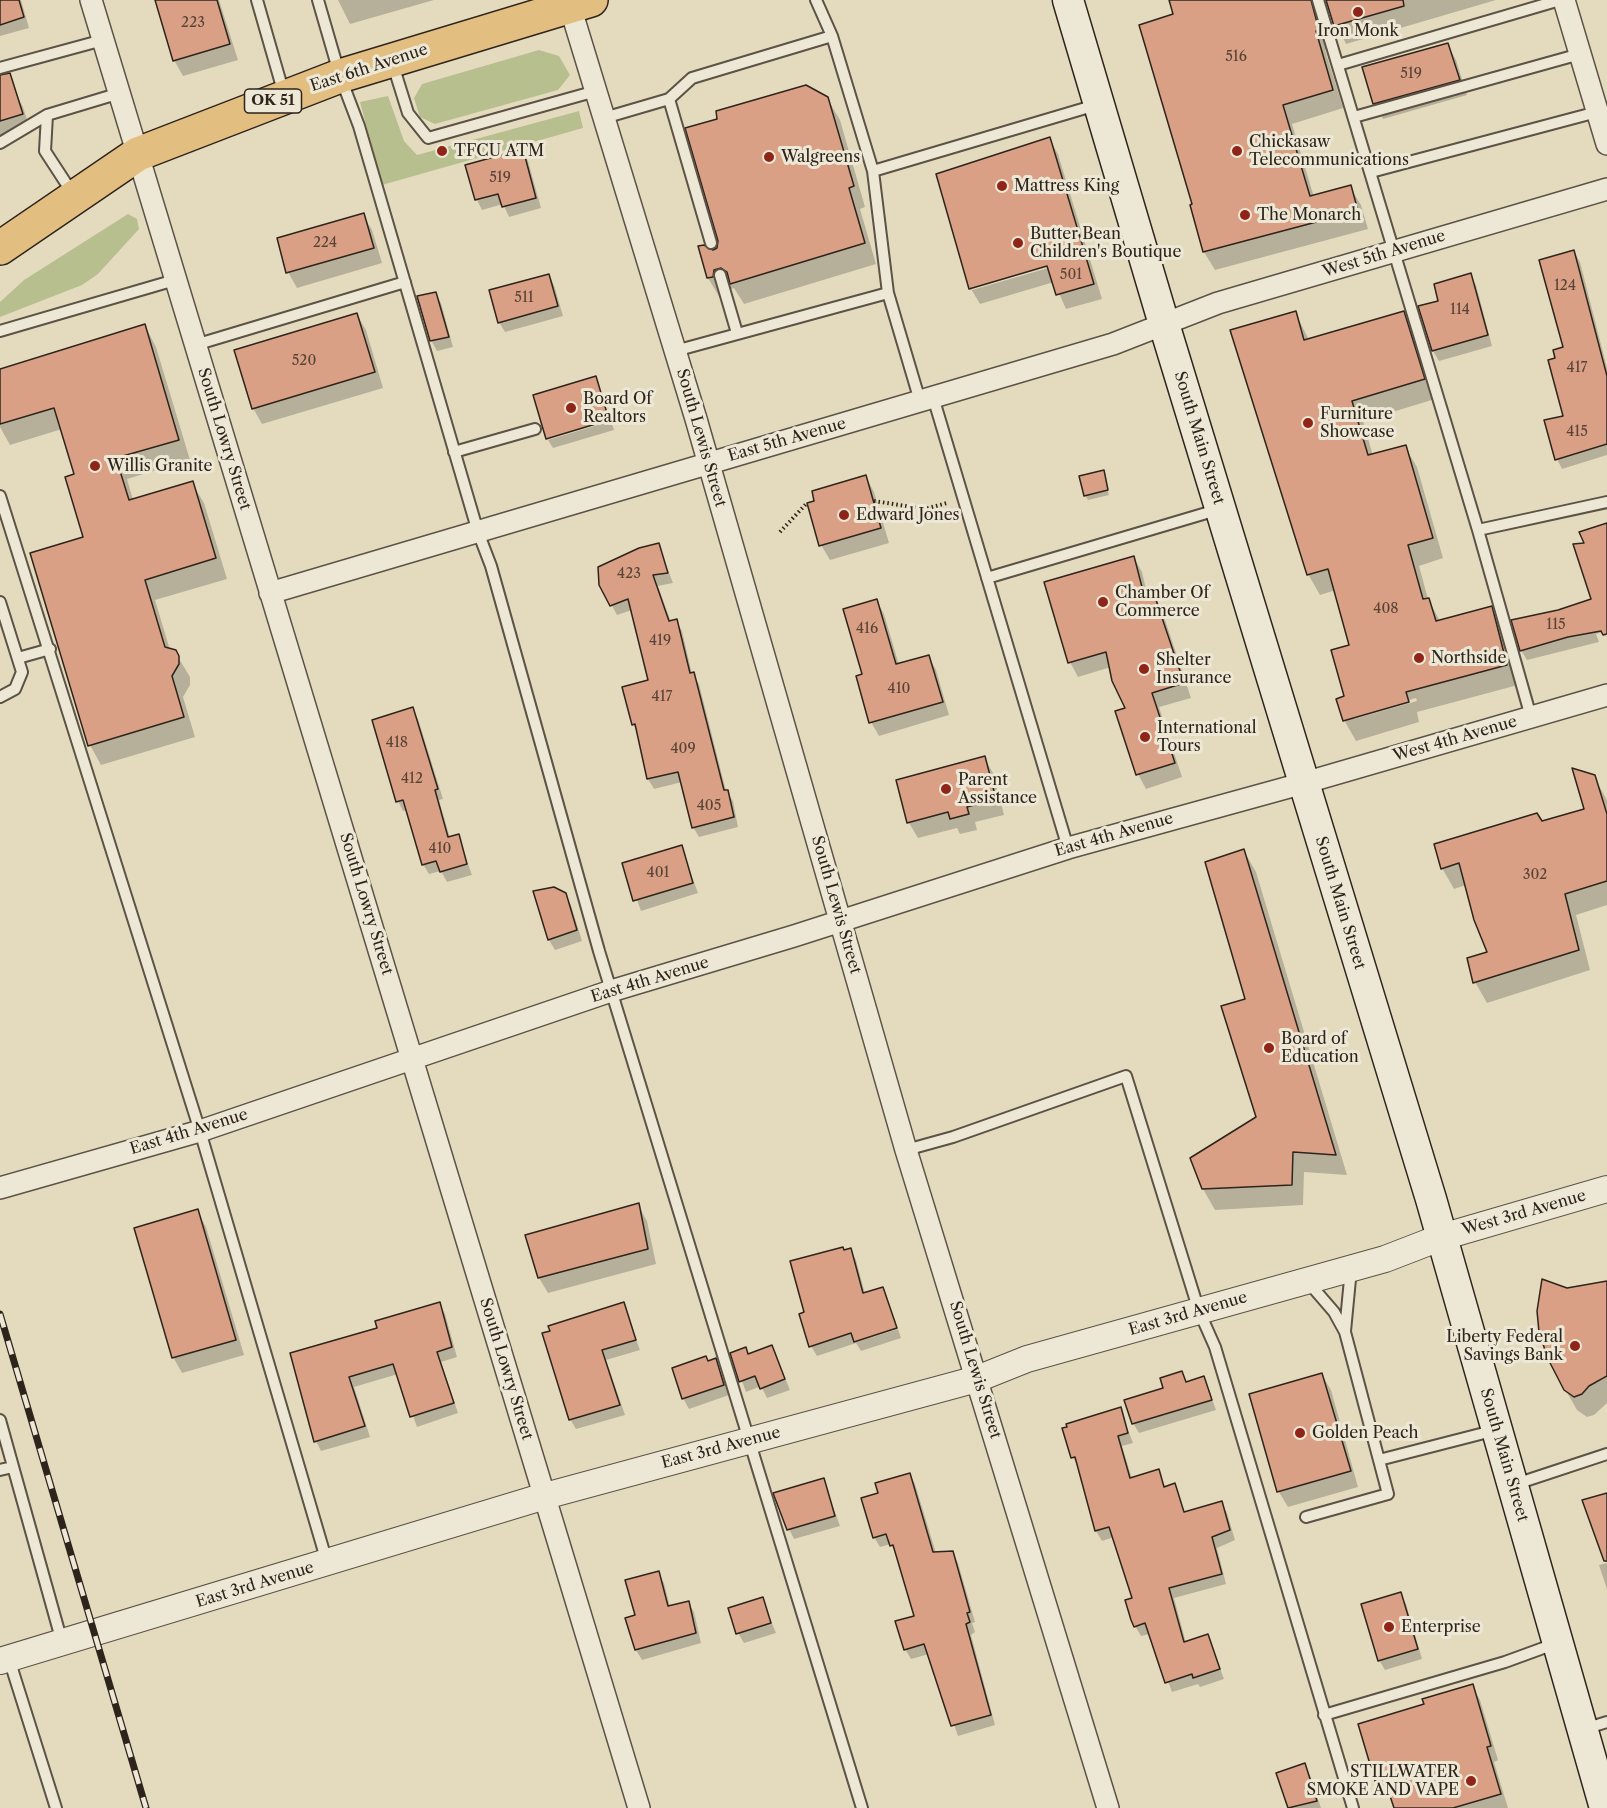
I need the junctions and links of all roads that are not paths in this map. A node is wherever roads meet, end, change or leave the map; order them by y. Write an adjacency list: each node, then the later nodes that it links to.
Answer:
1 (91, 0): 10 (street, South Lowry Street)
2 (257, 0): 18 (lane)
3 (318, 0): 15 (lane)
4 (816, 0): 9 (lane)
5 (1068, 0): 20 (main road, South Main Street)
6 (1318, 0): 13 (lane)
7 (1562, 0): 11 (street); 13 (lane)
8 (577, 2): 12 (highway, East 6th Avenue / OK 51); 16 (street, South Lewis Street)
9 (832, 36): 19 (lane); 28 (lane)
10 (103, 40): 14 (lane); 17 (street, South Lowry Street)
11 (1580, 54): 22 (lane); 24 (street)
12 (392, 59): 15 (highway, East 6th Avenue / OK 51); 16 (lane)
13 (1338, 65): 22 (lane)
14 (0, 68)
15 (340, 76): 18 (highway, East 6th Avenue / OK 51); 37 (lane)
16 (596, 91): 23 (street, South Lewis Street)
17 (120, 93): 21 (lane); 27 (street, South Lowry Street)
18 (285, 97): 27 (highway, East 6th Avenue / OK 51)
19 (669, 99): 23 (lane); 33 (lane)
20 (1099, 104): 28 (lane); 39 (main road, South Main Street)
21 (47, 115): 25 (lane); 31 (lane)
22 (1354, 117): 29 (lane)
23 (604, 118): 43 (street, South Lewis Street)
24 (1602, 118): 26 (street); 29 (lane)
25 (0, 143)
26 (1607, 144)
27 (138, 154): 31 (highway, East 6th Avenue / OK 51); 36 (street, South Lowry Street)
28 (873, 171): 38 (lane)
29 (1371, 172): 34 (lane)
30 (1607, 189): 34 (street, West 5th Avenue)
31 (75, 197): 32 (highway, East 6th Avenue / OK 51)
32 (5, 241)
33 (711, 243)
34 (1394, 251): 39 (street, West 5th Avenue); 51 (lane)
35 (720, 275): 41 (lane)
36 (175, 280): 40 (lane); 42 (street, South Lowry Street)
37 (405, 282): 42 (lane); 46 (lane)
38 (888, 292): 41 (lane); 44 (lane)
39 (1164, 324): 44 (street, East 5th Avenue); 50 (main road, South Main Street)
40 (0, 331)
41 (737, 333): 43 (lane)
42 (195, 345): 54 (street, South Lowry Street)
43 (675, 351): 47 (street, South Lewis Street)
44 (927, 399): 47 (street, East 5th Avenue); 53 (lane)
45 (535, 429): 46 (lane)
46 (454, 452): 52 (lane)
47 (708, 464): 52 (street, East 5th Avenue); 63 (street, South Lewis Street)
48 (1, 501): 56 (lane)
49 (1607, 502): 51 (lane)
50 (1220, 509): 53 (lane); 61 (main road, South Main Street)
51 (1478, 530): 60 (lane)
52 (478, 532): 54 (street, East 5th Avenue); 64 (lane)
53 (987, 578): 62 (lane)
54 (270, 593): 65 (street, South Lowry Street)
55 (0, 602): 57 (lane)
56 (50, 649): 57 (lane); 66 (lane)
57 (18, 658): 59 (lane)
58 (1607, 695): 60 (street, West 4th Avenue)
59 (0, 697)
60 (1531, 717): 61 (street, West 4th Avenue)
61 (1304, 783): 62 (street, East 4th Avenue); 70 (main road, South Main Street)
62 (1068, 848): 63 (street, East 4th Avenue)
63 (841, 919): 64 (street, East 4th Avenue); 67 (street, South Lewis Street)
64 (612, 991): 65 (street, East 4th Avenue); 78 (lane)
65 (414, 1057): 66 (street, East 4th Avenue); 84 (street, South Lowry Street)
66 (200, 1131): 68 (street, East 4th Avenue); 86 (lane)
67 (906, 1150): 73 (lane); 75 (street, South Lewis Street)
68 (0, 1188)
69 (1607, 1188): 70 (street, West 3rd Avenue)
70 (1442, 1237): 71 (street, East 3rd Avenue); 77 (main road, South Main Street)
71 (1351, 1268): 72 (street, East 3rd Avenue); 74 (lane)
72 (1307, 1280): 73 (street, East 3rd Avenue); 74 (lane)
73 (1198, 1311): 75 (street, East 3rd Avenue); 90 (lane)
74 (1345, 1332): 80 (lane)
75 (977, 1379): 78 (street, East 3rd Avenue); 96 (street, South Lewis Street)
76 (0, 1420): 81 (lane)
77 (1497, 1430): 80 (lane); 83 (main road, South Main Street)
78 (751, 1439): 84 (street, East 3rd Avenue); 95 (lane)
79 (1607, 1454): 83 (lane)
80 (1379, 1461): 85 (lane)
81 (13, 1467): 82 (lane); 87 (lane)
82 (0, 1470)
83 (1513, 1485): 88 (main road, South Main Street)
84 (546, 1497): 86 (street, East 3rd Avenue); 94 (street, South Lowry Street)
85 (1306, 1517)
86 (327, 1562): 87 (street, East 3rd Avenue)
87 (62, 1642): 89 (street, East 3rd Avenue)
88 (1558, 1643): 90 (lane); 91 (main road, South Main Street)
89 (5, 1660): 93 (lane)
90 (1324, 1715): 97 (lane)
91 (1594, 1726): 92 (main road, South Main Street)
92 (1603, 1790)
93 (56, 1808)
94 (639, 1808)
95 (862, 1808)
96 (1108, 1808)
97 (1353, 1808)

